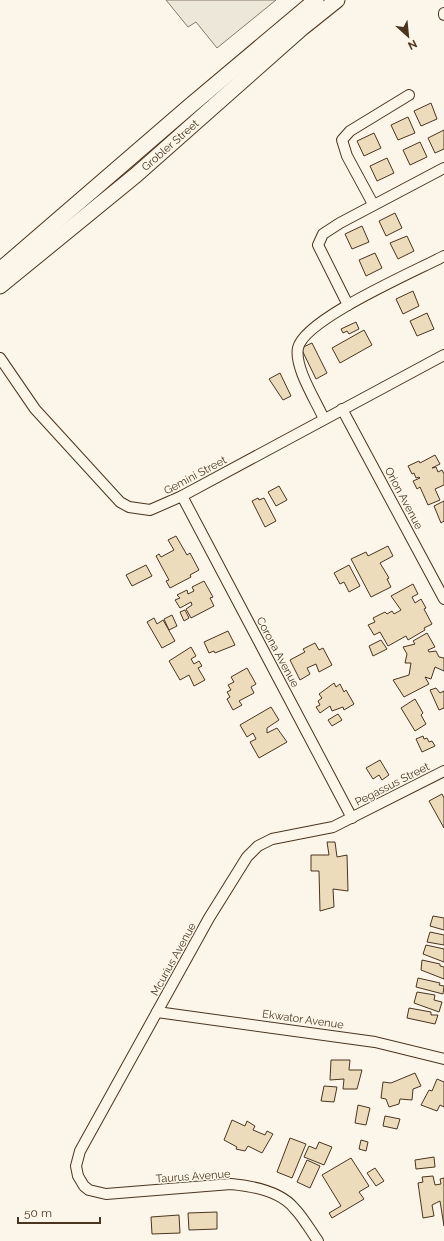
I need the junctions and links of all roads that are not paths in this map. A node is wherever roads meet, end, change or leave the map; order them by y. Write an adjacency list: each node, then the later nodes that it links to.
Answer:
1 (316, 0): 9 (main road, Grobler Street)
2 (324, 0): 4 (main road)
3 (337, 0): 4 (main road, Grobler Street)
4 (302, 28): 9 (main road, Grobler Street)
5 (409, 95): 7 (street)
6 (444, 168): 7 (street)
7 (373, 204): 10 (street)
8 (444, 256): 10 (street)
9 (1, 283)
10 (348, 305): 14 (street)
11 (444, 355): 13 (street, Gemini Street)
12 (0, 358): 15 (street, Gemini Street)
13 (342, 409): 14 (street, Gemini Street); 16 (street, Orion Avenue)
14 (324, 419): 15 (street, Gemini Street)
15 (182, 496): 18 (street, Corona Avenue)
16 (444, 599)
17 (444, 771): 18 (street, Pegassus Street)
18 (352, 818): 19 (street, Mcurius Avenue)
19 (158, 1012): 20 (street, Ekwator Avenue); 21 (street, Mcurius Avenue)
20 (444, 1059)
21 (78, 1176): 22 (street, Taurus Avenue)
22 (318, 1241)

